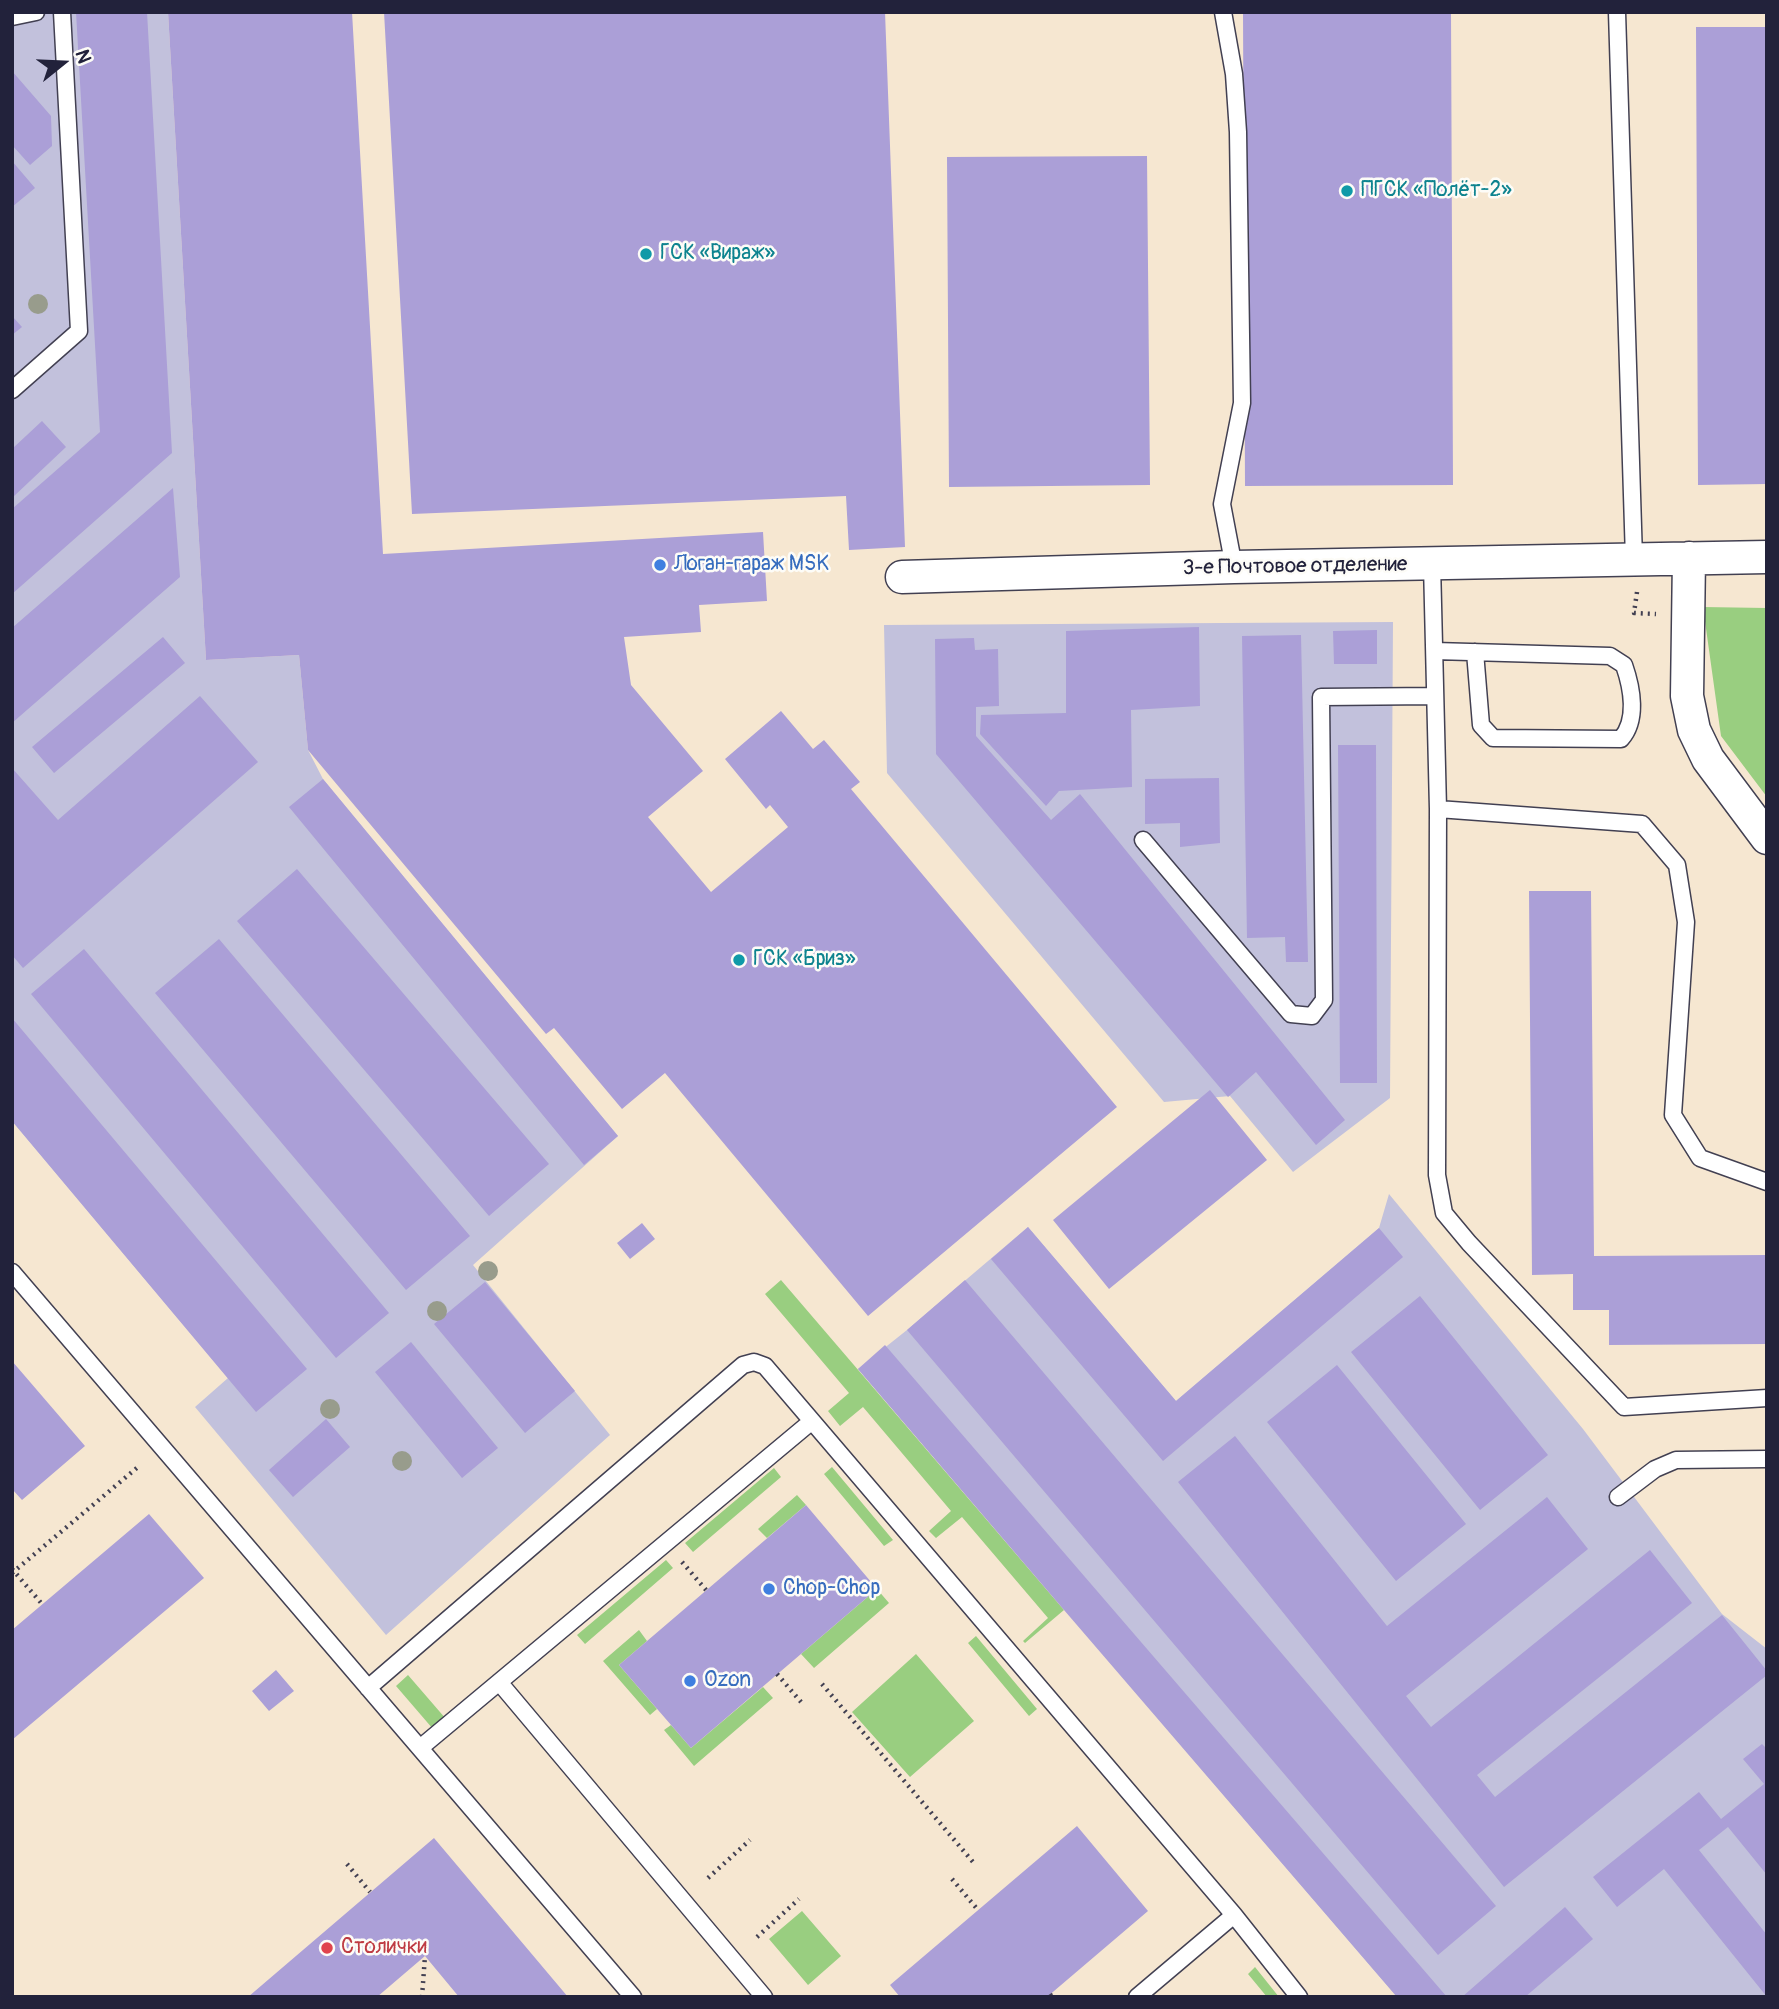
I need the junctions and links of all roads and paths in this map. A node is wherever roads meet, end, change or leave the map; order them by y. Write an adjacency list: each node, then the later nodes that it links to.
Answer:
1 (36, 12): 5 (lane)
2 (62, 12): 6 (lane)
3 (1223, 12): 11 (lane)
4 (1618, 12): 9 (lane)
5 (12, 17)
6 (12, 390)
7 (1767, 557): 8 (street, 3-е Почтовое отделение)
8 (1689, 558): 9 (street, 3-е Почтовое отделение); 17 (street)
9 (1634, 559): 10 (street, 3-е Почтовое отделение)
10 (1432, 564): 11 (street, 3-е Почтовое отделение); 13 (lane)
11 (1234, 567): 12 (street, 3-е Почтовое отделение)
12 (902, 577)
13 (1435, 651): 14 (lane); 15 (lane)
14 (1475, 652): 14 (lane)
15 (1435, 696): 16 (lane); 18 (lane)
16 (1438, 809): 19 (lane); 21 (lane)
17 (1767, 838)
18 (1143, 840)
19 (1767, 1182)
20 (12, 1272): 33 (lane)
21 (1767, 1398)
22 (812, 1421): 26 (lane); 33 (lane); 44 (lane)
23 (1767, 1459): 25 (lane)
24 (138, 1467): 27 (path)
25 (1618, 1497)
26 (665, 1543): 28 (path); 31 (lane)
27 (13, 1571): 29 (path)
28 (706, 1590)
29 (42, 1604)
30 (777, 1674): 34 (path)
31 (499, 1682): 35 (lane); 49 (lane)
32 (822, 1684): 37 (path)
33 (368, 1688): 35 (lane)
34 (801, 1702)
35 (420, 1748): 48 (lane)
36 (750, 1840): 39 (path)
37 (973, 1862)
38 (347, 1864): 41 (path)
39 (708, 1878)
40 (952, 1879): 43 (path)
41 (370, 1892)
42 (799, 1899): 45 (path)
43 (978, 1910)
44 (1234, 1914): 50 (lane); 51 (lane)
45 (757, 1937)
46 (425, 1956): 47 (path)
47 (422, 1997)
48 (633, 1997)
49 (764, 1997)
50 (1137, 1997)
51 (1299, 1997)

